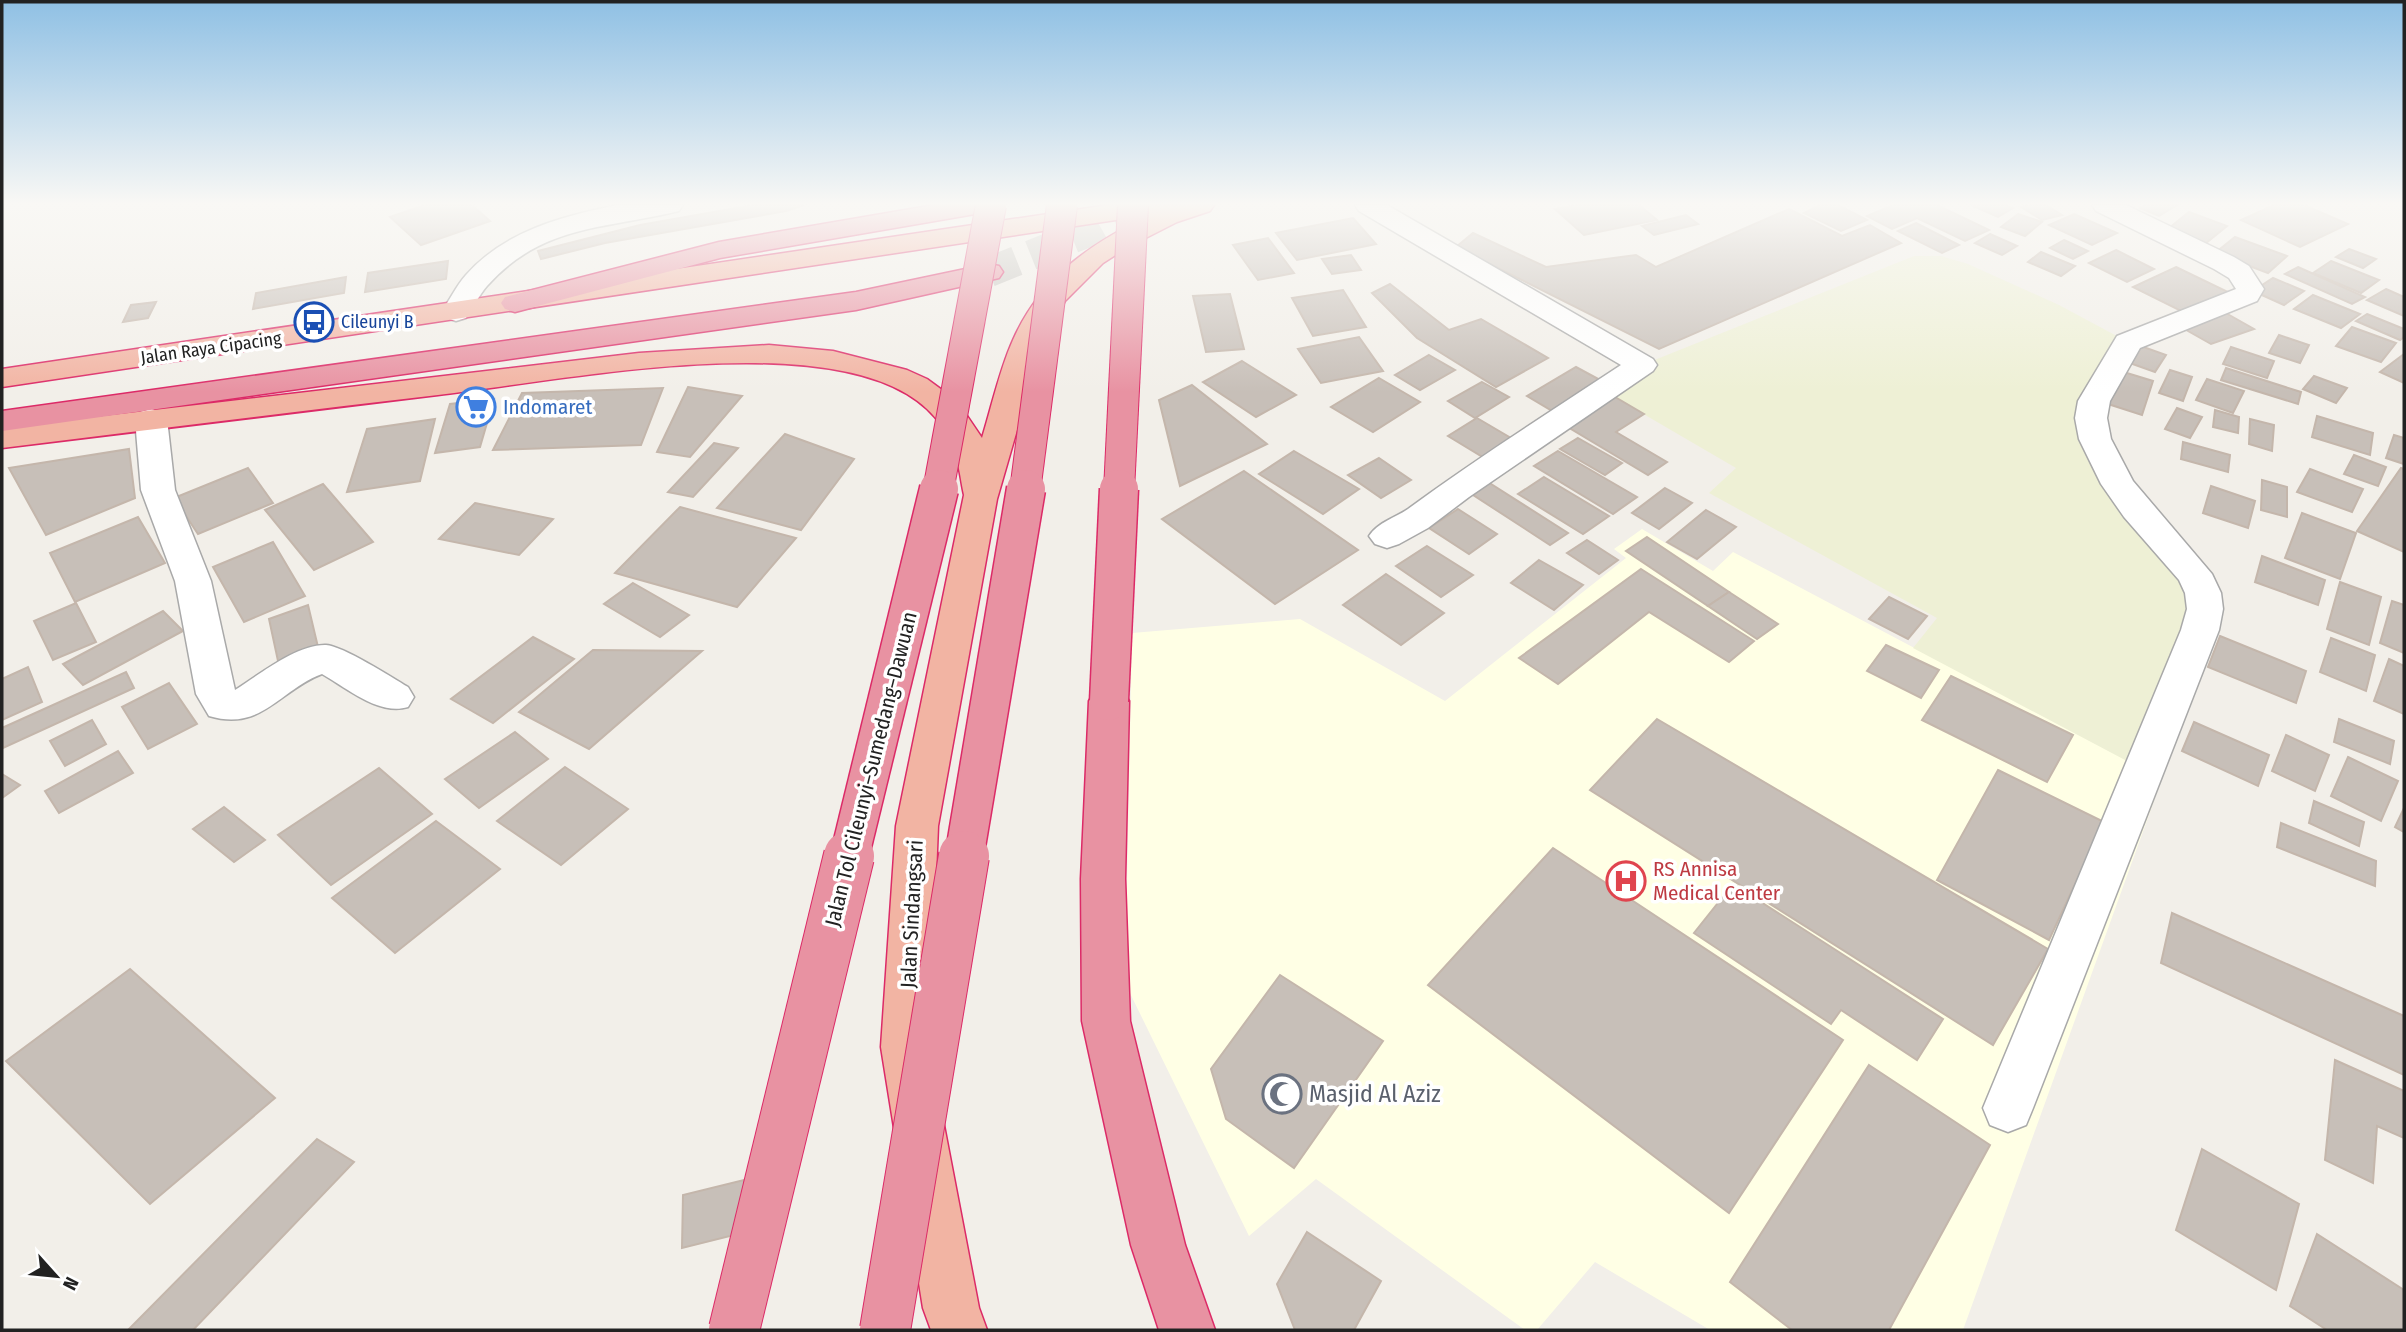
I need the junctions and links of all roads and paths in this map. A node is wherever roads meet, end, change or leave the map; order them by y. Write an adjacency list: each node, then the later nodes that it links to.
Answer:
1 (494, 267): 12 (street)
2 (653, 267): 11 (highway)
3 (746, 267): 11 (highway, Jalan Raya Cipacing)
4 (980, 267): 21 (highway, Jalan Tol Cileunyi–Sumedang–Dawuan, bridge)
5 (1054, 267): 22 (highway, bridge)
6 (1083, 267): 17 (highway)
7 (1130, 267): 24 (highway, bridge)
8 (1474, 267): 18 (street)
9 (2231, 267): 20 (street)
10 (989, 272): 15 (highway)
11 (515, 303): 12 (highway, Jalan Raya Cipacing)
12 (456, 312): 13 (highway, Jalan Raya Cipacing)
13 (2, 378)
14 (151, 419): 16 (highway); 17 (highway); 19 (street)
15 (2, 421)
16 (2, 438)
17 (981, 499): 23 (highway, Jalan Sindangsari)
18 (1387, 536)
19 (394, 697)
20 (2007, 1108)
21 (734, 1330)
22 (885, 1330)
23 (959, 1330)
24 (1188, 1330)

